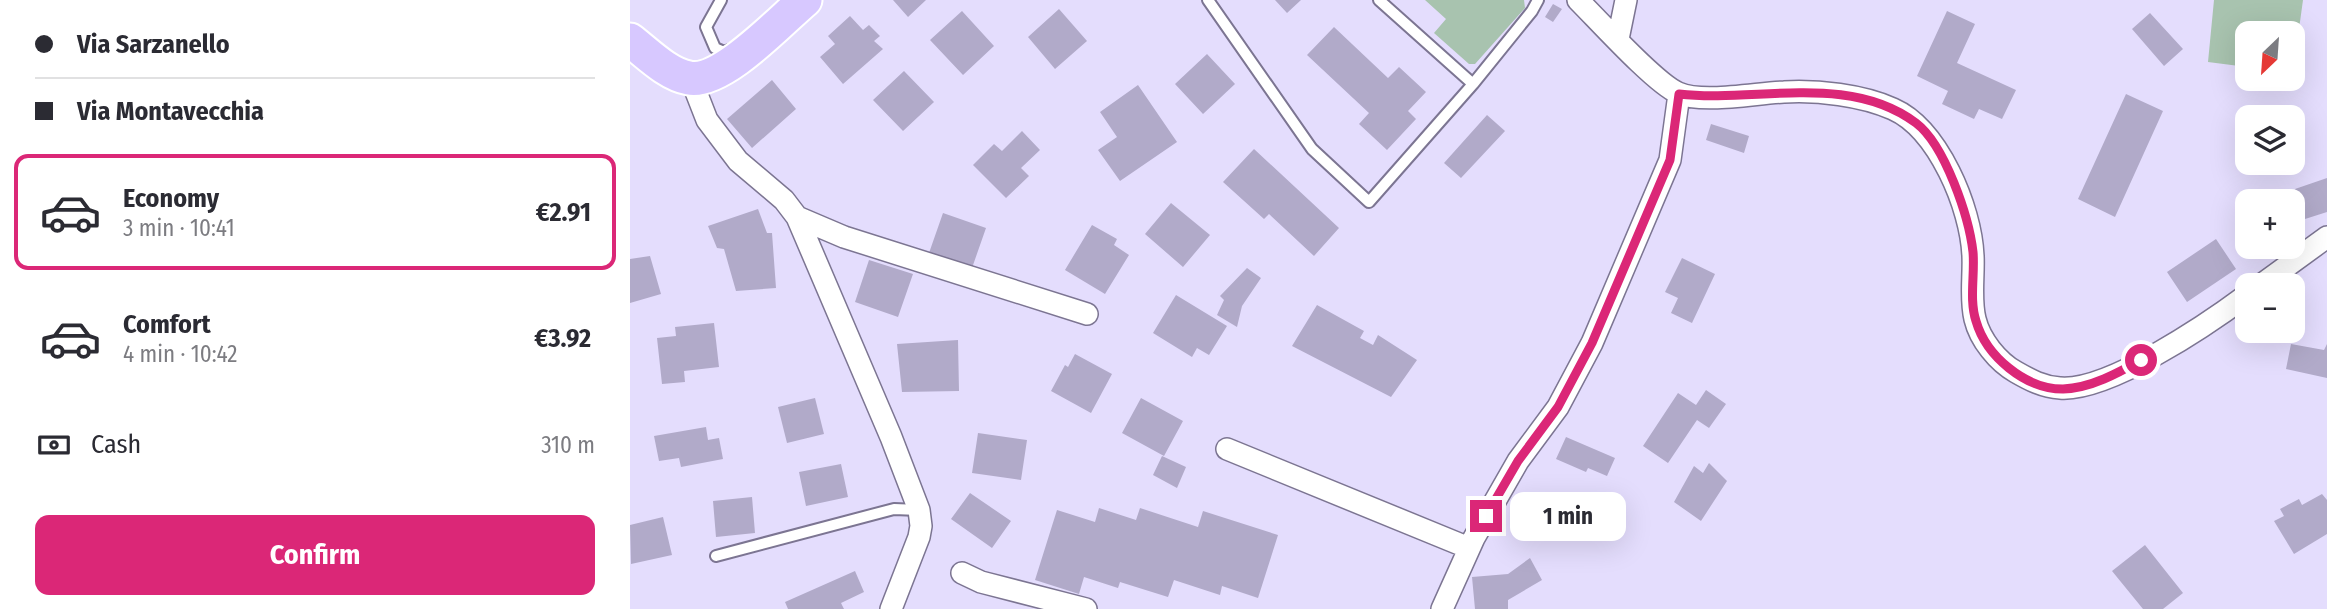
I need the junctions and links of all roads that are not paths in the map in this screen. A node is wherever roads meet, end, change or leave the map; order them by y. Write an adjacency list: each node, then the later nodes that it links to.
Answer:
1 (721, 0): 7 (lane)
2 (1208, 0): 11 (lane)
3 (1379, 0): 11 (lane)
4 (1538, 0): 11 (lane)
5 (1626, 0): 8 (street)
6 (1586, 4): 8 (street)
7 (796, 7): 10 (main road)
8 (1618, 39): 12 (street)
9 (630, 40): 10 (main road)
10 (691, 79): 13 (street)
11 (1473, 84)
12 (1679, 94): 16 (street); 20 (street)
13 (797, 217): 17 (street); 19 (street)
14 (2327, 237): 15 (street)
15 (2278, 273)
16 (2235, 304)
17 (1087, 314)
18 (1227, 449): 20 (street)
19 (919, 510): 21 (lane); 23 (street)
20 (1469, 548): 25 (street)
21 (716, 556)
22 (962, 573): 24 (street)
23 (891, 609)
24 (1086, 609)
25 (1442, 609)

